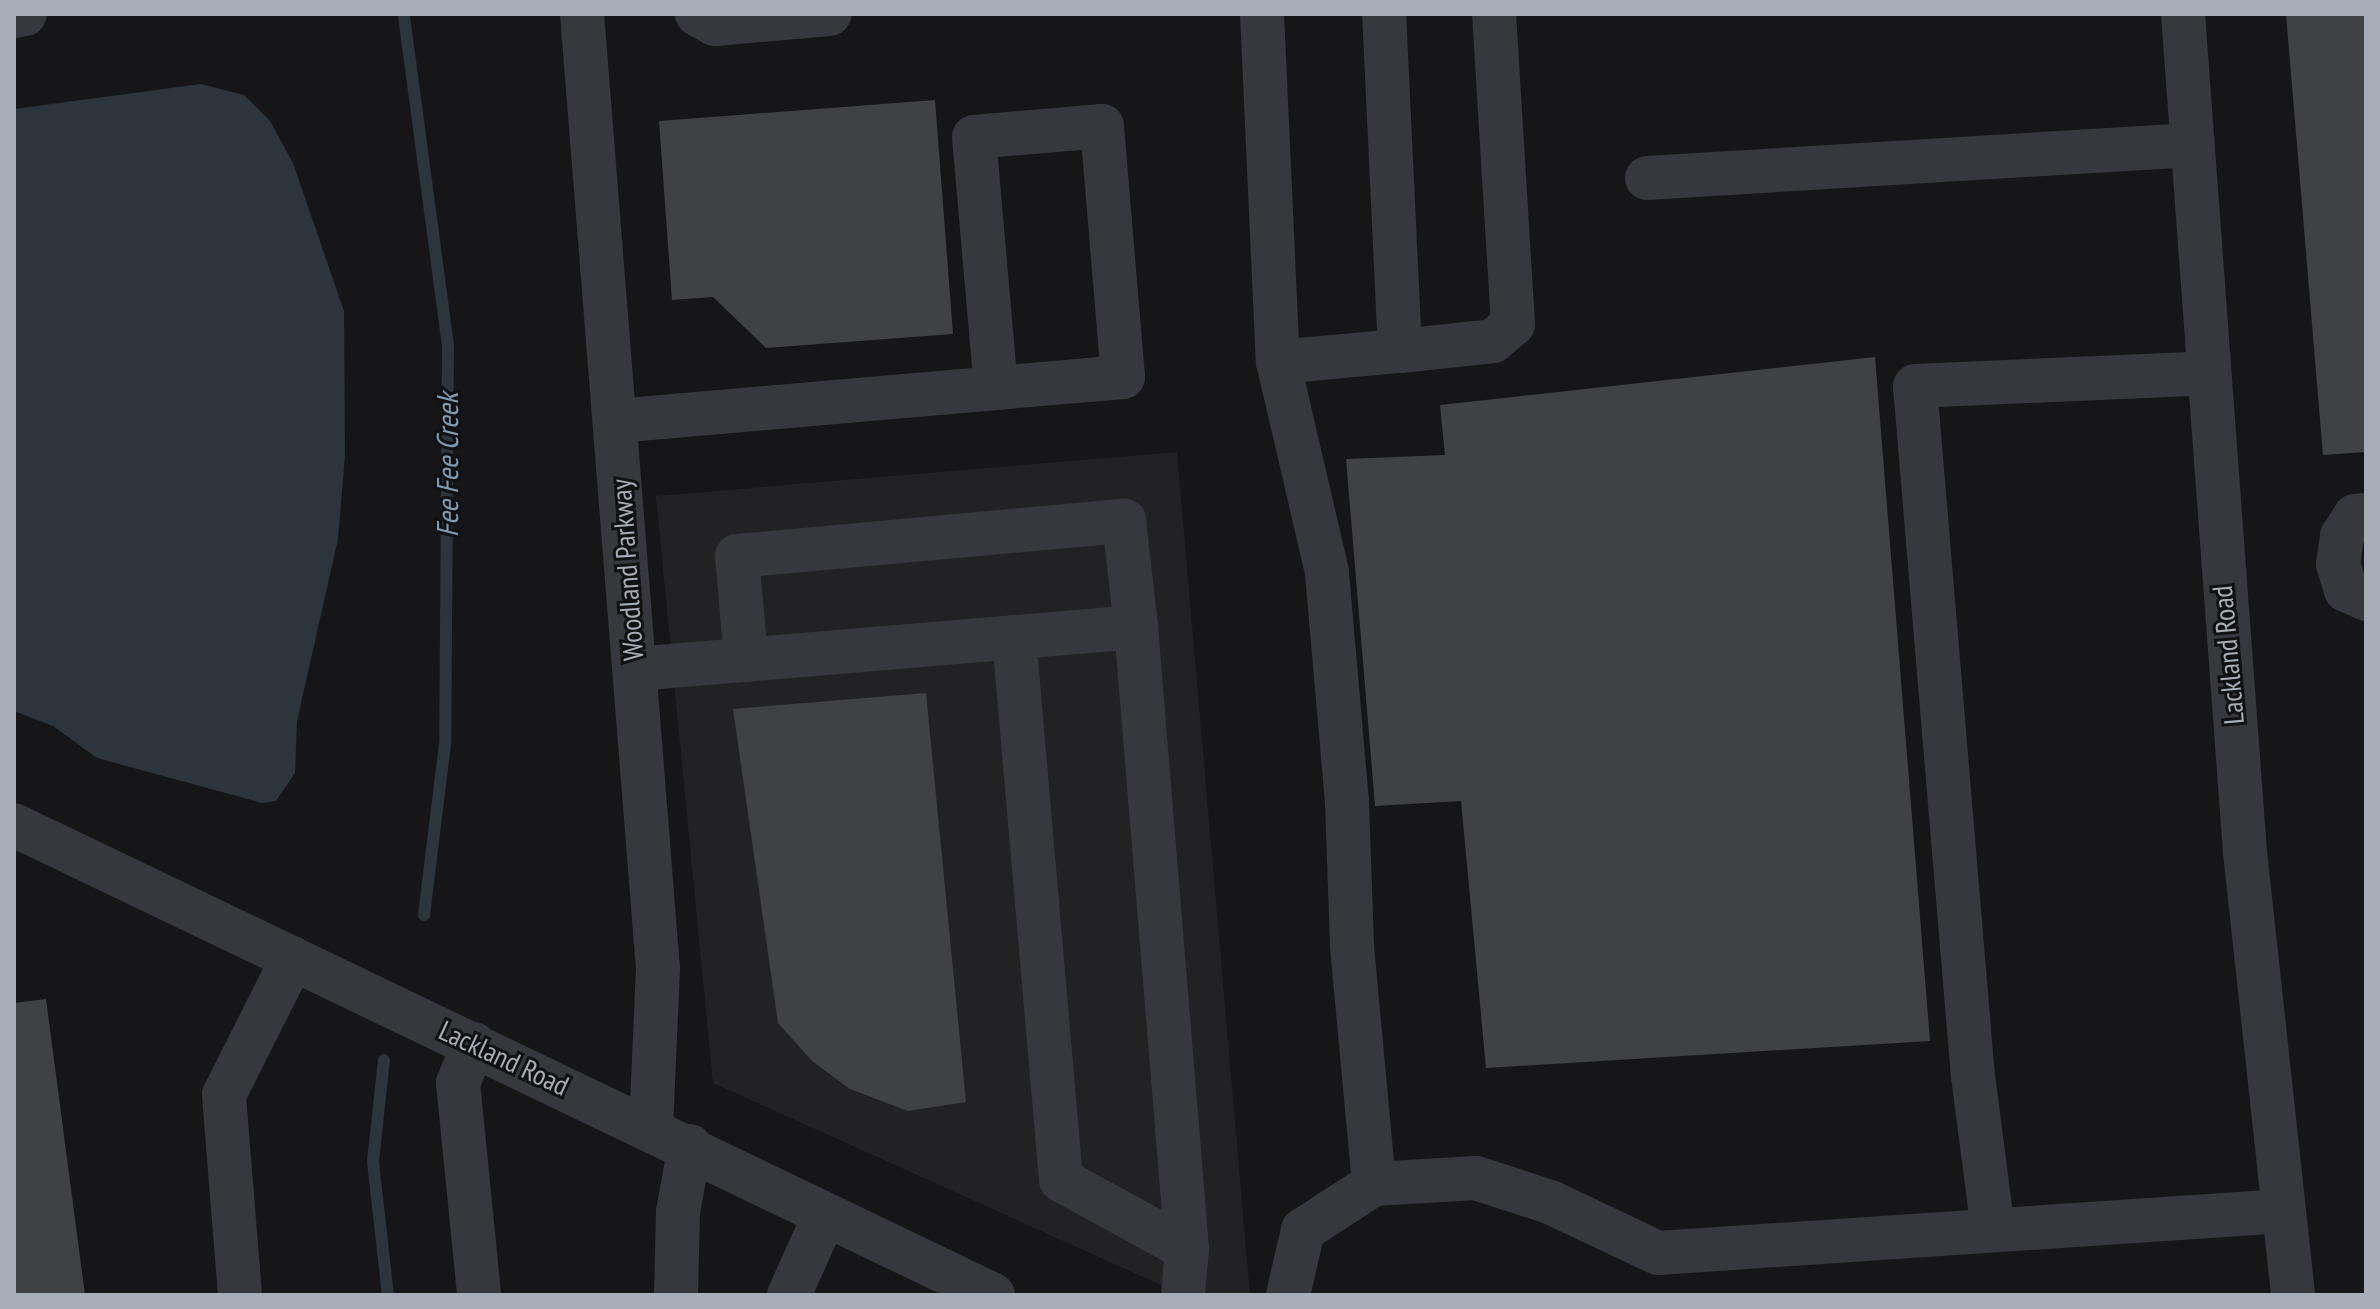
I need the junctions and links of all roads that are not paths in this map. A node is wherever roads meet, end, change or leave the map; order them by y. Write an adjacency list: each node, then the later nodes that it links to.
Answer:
1 (25, 14): 9 (street)
2 (582, 14): 16 (street, Woodland Parkway)
3 (697, 14): 4 (street)
4 (830, 14)
5 (1262, 14): 13 (street)
6 (1384, 14): 12 (street)
7 (1494, 14): 12 (street)
8 (2183, 14): 10 (street, Lackland Road)
9 (14, 16)
10 (2192, 145): 11 (street); 14 (street, Lackland Road)
11 (1647, 178)
12 (1400, 351): 13 (street)
13 (1278, 362): 28 (street)
14 (2208, 373): 29 (street, Lackland Road); 31 (street)
15 (996, 388): 15 (street); 16 (street)
16 (616, 421): 22 (street, Woodland Parkway)
17 (2366, 515): 18 (street)
18 (2366, 599)
19 (1136, 627): 20 (street); 21 (street); 32 (street)
20 (1014, 637): 21 (street); 32 (street)
21 (746, 660): 22 (street)
22 (635, 669): 26 (street, Woodland Parkway)
23 (14, 825): 24 (street, Lackland Road)
24 (293, 958): 25 (street, Lackland Road); 33 (street)
25 (474, 1044): 26 (street, Lackland Road); 34 (street)
26 (651, 1127): 27 (street, Lackland Road)
27 (690, 1146): 30 (street, Lackland Road); 35 (street)
28 (1374, 1184): 31 (street); 39 (street)
29 (2284, 1211): 31 (street); 40 (street, Lackland Road)
30 (825, 1215): 36 (street); 37 (street, Lackland Road)
31 (1993, 1230)
32 (1187, 1249): 38 (street)
33 (240, 1295)
34 (479, 1295)
35 (676, 1295)
36 (789, 1295)
37 (993, 1295)
38 (1183, 1295)
39 (1288, 1295)
40 (2293, 1295)

